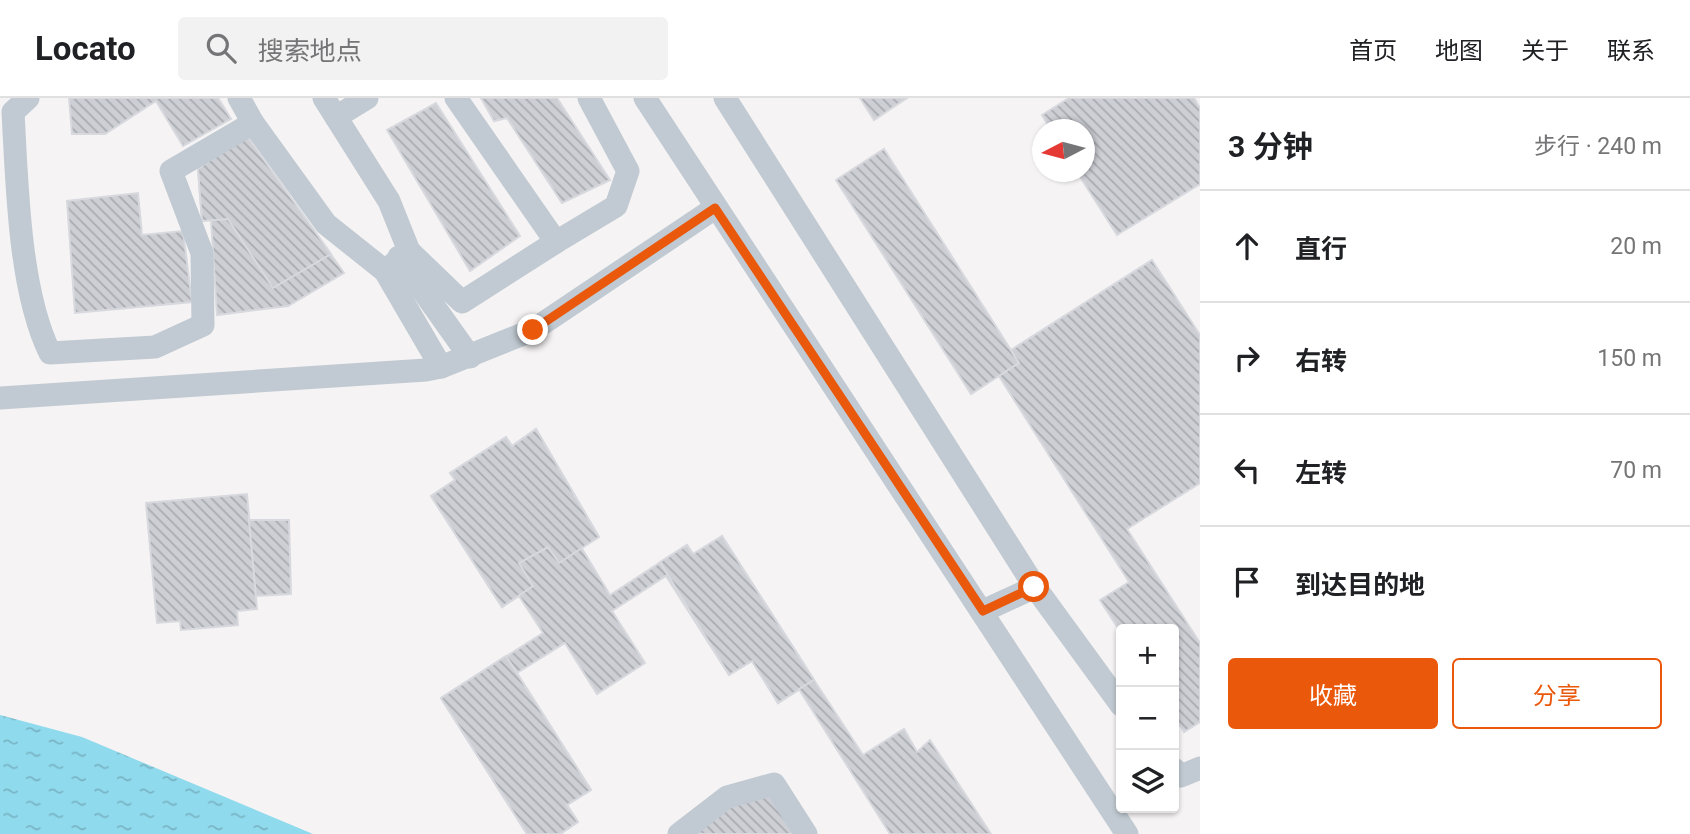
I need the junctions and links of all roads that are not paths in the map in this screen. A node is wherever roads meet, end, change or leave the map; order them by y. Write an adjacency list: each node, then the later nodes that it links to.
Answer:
1 (28, 98): 9 (street)
2 (239, 98): 9 (street)
3 (367, 98): 8 (street)
4 (456, 98): 11 (street)
5 (589, 98): 11 (street)
6 (645, 98): 10 (street)
7 (725, 98): 16 (street)
8 (330, 108): 12 (street)
9 (253, 123): 12 (street)
10 (715, 208): 13 (street); 17 (street)
11 (556, 242): 12 (street)
12 (398, 260): 13 (street); 14 (street)
13 (470, 356): 14 (street)
14 (441, 367): 15 (street)
15 (0, 398)
16 (1034, 587): 17 (street); 18 (street)
17 (983, 611): 23 (street)
18 (1116, 698)
19 (1200, 768): 20 (street)
20 (1179, 774)
21 (679, 834): 22 (street)
22 (806, 834)
23 (1127, 834)

